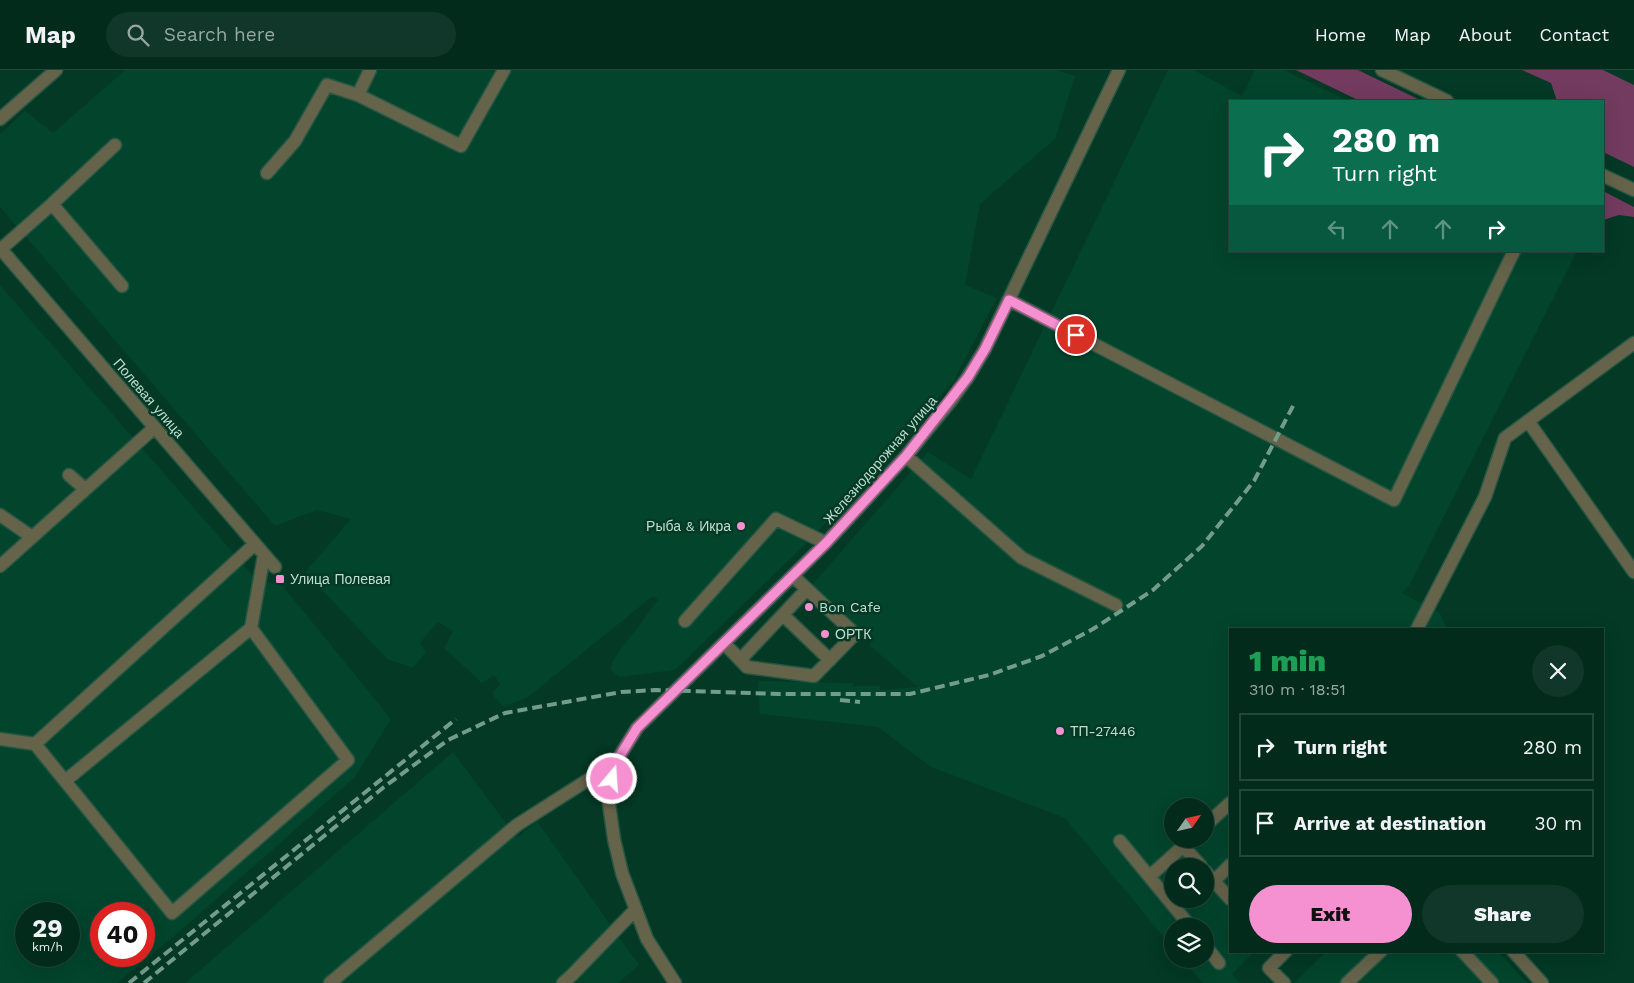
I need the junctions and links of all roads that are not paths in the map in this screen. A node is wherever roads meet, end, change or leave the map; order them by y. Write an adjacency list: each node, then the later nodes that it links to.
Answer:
1 (56, 70): 8 (street)
2 (370, 70): 6 (street)
3 (504, 70): 6 (street)
4 (1119, 70): 17 (street, Железнодорожная улица)
5 (1388, 71): 7 (street)
6 (358, 96): 10 (street)
7 (1445, 100)
8 (0, 118)
9 (115, 145): 13 (street)
10 (267, 173)
11 (1604, 177): 12 (street)
12 (1634, 190)
13 (52, 204): 14 (street); 16 (street)
14 (1, 249): 20 (street, Полевая улица)
15 (1514, 252): 17 (street)
16 (122, 286)
17 (1009, 300): 21 (street, Железнодорожная улица)
18 (1634, 343): 19 (street)
19 (1528, 420): 31 (street); 38 (street)
20 (154, 428): 23 (street); 27 (street, Полевая улица)
21 (906, 456): 26 (street, Железнодорожная улица); 34 (street)
22 (69, 474): 23 (street)
23 (85, 489): 25 (street)
24 (0, 515): 25 (street)
25 (32, 537): 29 (street)
26 (826, 543): 32 (street, Железнодорожная улица); 36 (street)
27 (255, 544): 28 (street, Полевая улица); 43 (street)
28 (264, 555): 30 (street, Полевая улица); 37 (street)
29 (0, 566)
30 (275, 567)
31 (1634, 572)
32 (792, 576): 33 (street); 39 (street, Железнодорожная улица)
33 (807, 590): 35 (street); 41 (street)
34 (1116, 605)
35 (783, 615): 40 (street); 41 (street)
36 (685, 621)
37 (251, 628): 45 (street); 45 (street)
38 (1418, 628)
39 (724, 643): 40 (street); 44 (street, Железнодорожная улица)
40 (740, 660): 41 (street)
41 (830, 660)
42 (0, 739): 43 (street)
43 (35, 744): 45 (street)
44 (616, 762): 55 (street); 63 (street)
45 (65, 781)
46 (1229, 804): 47 (street)
47 (1214, 818)
48 (1120, 841): 52 (street)
49 (1181, 848): 52 (street)
50 (1229, 866): 51 (street)
51 (1214, 874)
52 (1150, 876): 56 (street)
53 (1214, 881): 54 (street)
54 (1229, 898)
55 (636, 909): 64 (street); 65 (street)
56 (1184, 918)
57 (1284, 953): 66 (street)
58 (1379, 953): 67 (street)
59 (1464, 953): 68 (street)
60 (1515, 953): 69 (street)
61 (1214, 957): 62 (street)
62 (1219, 963)
63 (330, 983)
64 (562, 983)
65 (675, 983)
66 (1284, 983)
67 (1347, 983)
68 (1492, 983)
69 (1542, 983)

